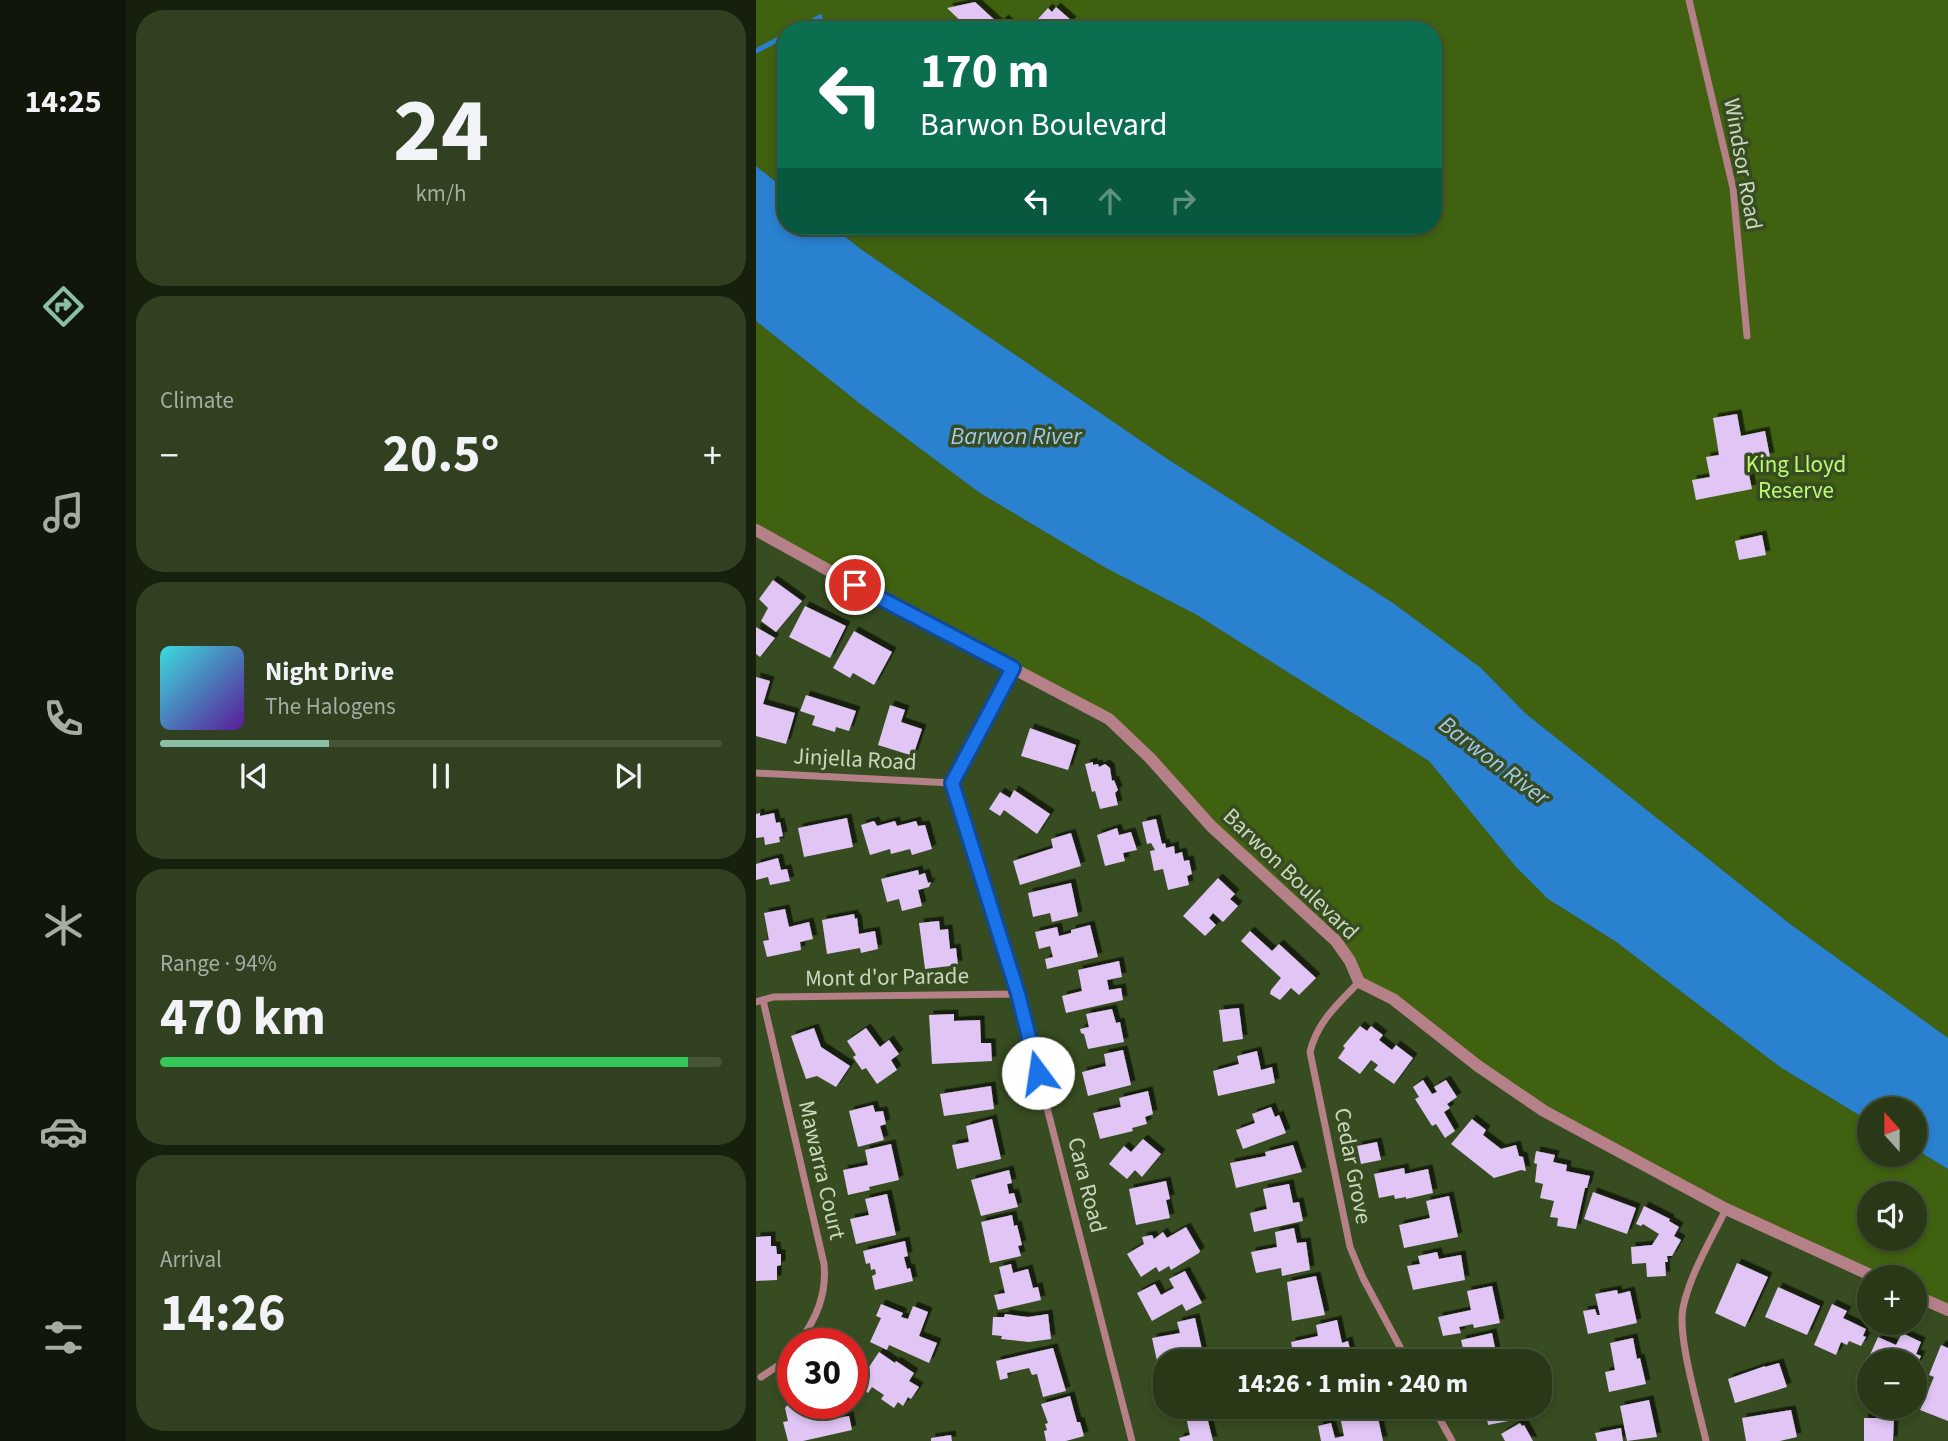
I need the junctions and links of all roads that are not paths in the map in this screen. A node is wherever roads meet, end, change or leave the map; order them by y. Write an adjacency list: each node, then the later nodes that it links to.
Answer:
1 (1689, 0): 2 (street, Windsor Road)
2 (1747, 336)
3 (756, 530): 4 (street, Barwon Boulevard)
4 (1013, 668): 6 (street); 7 (street, Barwon Boulevard)
5 (756, 774): 6 (street, Jinjella Road)
6 (952, 783): 8 (street, Cara Road)
7 (1359, 982): 10 (street); 15 (street, Cedar Grove)
8 (1018, 994): 9 (street, Mont d'or Parade); 19 (street, Cara Road)
9 (759, 1001): 14 (street, Mawarra Court)
10 (1726, 1209): 11 (street); 21 (street)
11 (1857, 1269)
12 (1927, 1301): 13 (street)
13 (1948, 1310)
14 (807, 1328)
15 (1401, 1349)
16 (777, 1366): 17 (street)
17 (761, 1377)
18 (1440, 1419): 20 (street)
19 (1132, 1441)
20 (1452, 1441)
21 (1706, 1441)

